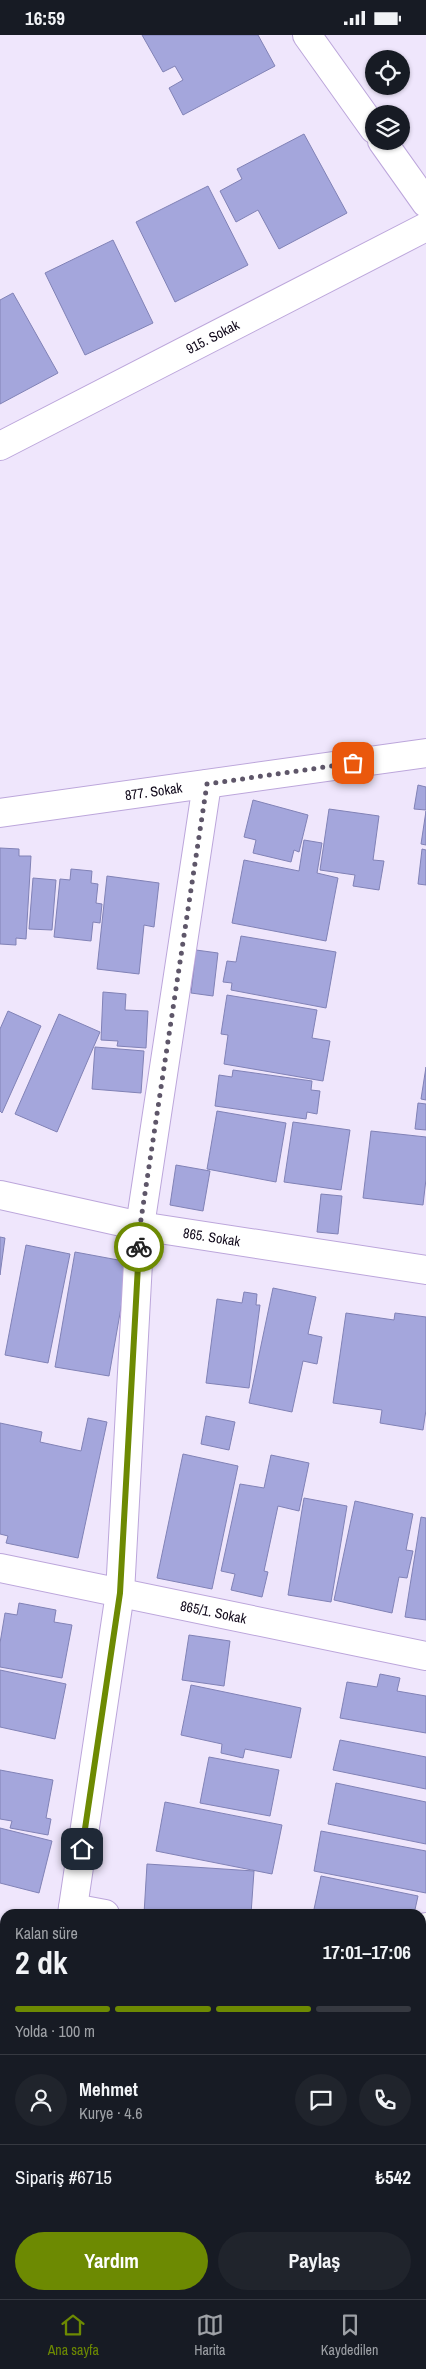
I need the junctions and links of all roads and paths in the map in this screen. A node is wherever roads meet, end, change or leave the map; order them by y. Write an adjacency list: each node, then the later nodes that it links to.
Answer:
1 (307, 35): 2 (street)
2 (365, 116)
3 (388, 150): 4 (street)
4 (426, 203)
5 (426, 227): 6 (street, 915. Sokak)
6 (0, 447)
7 (426, 753): 8 (street, 877. Sokak)
8 (207, 784): 9 (street, 877. Sokak); 11 (street)
9 (0, 813)
10 (0, 1195): 11 (street, 865. Sokak)
11 (140, 1226): 12 (street, 865. Sokak); 14 (street)
12 (426, 1270)
13 (0, 1568): 14 (street, 865/1. Sokak)
14 (120, 1593): 15 (street, 865/1. Sokak); 16 (street)
15 (426, 1657)
16 (73, 1909)

